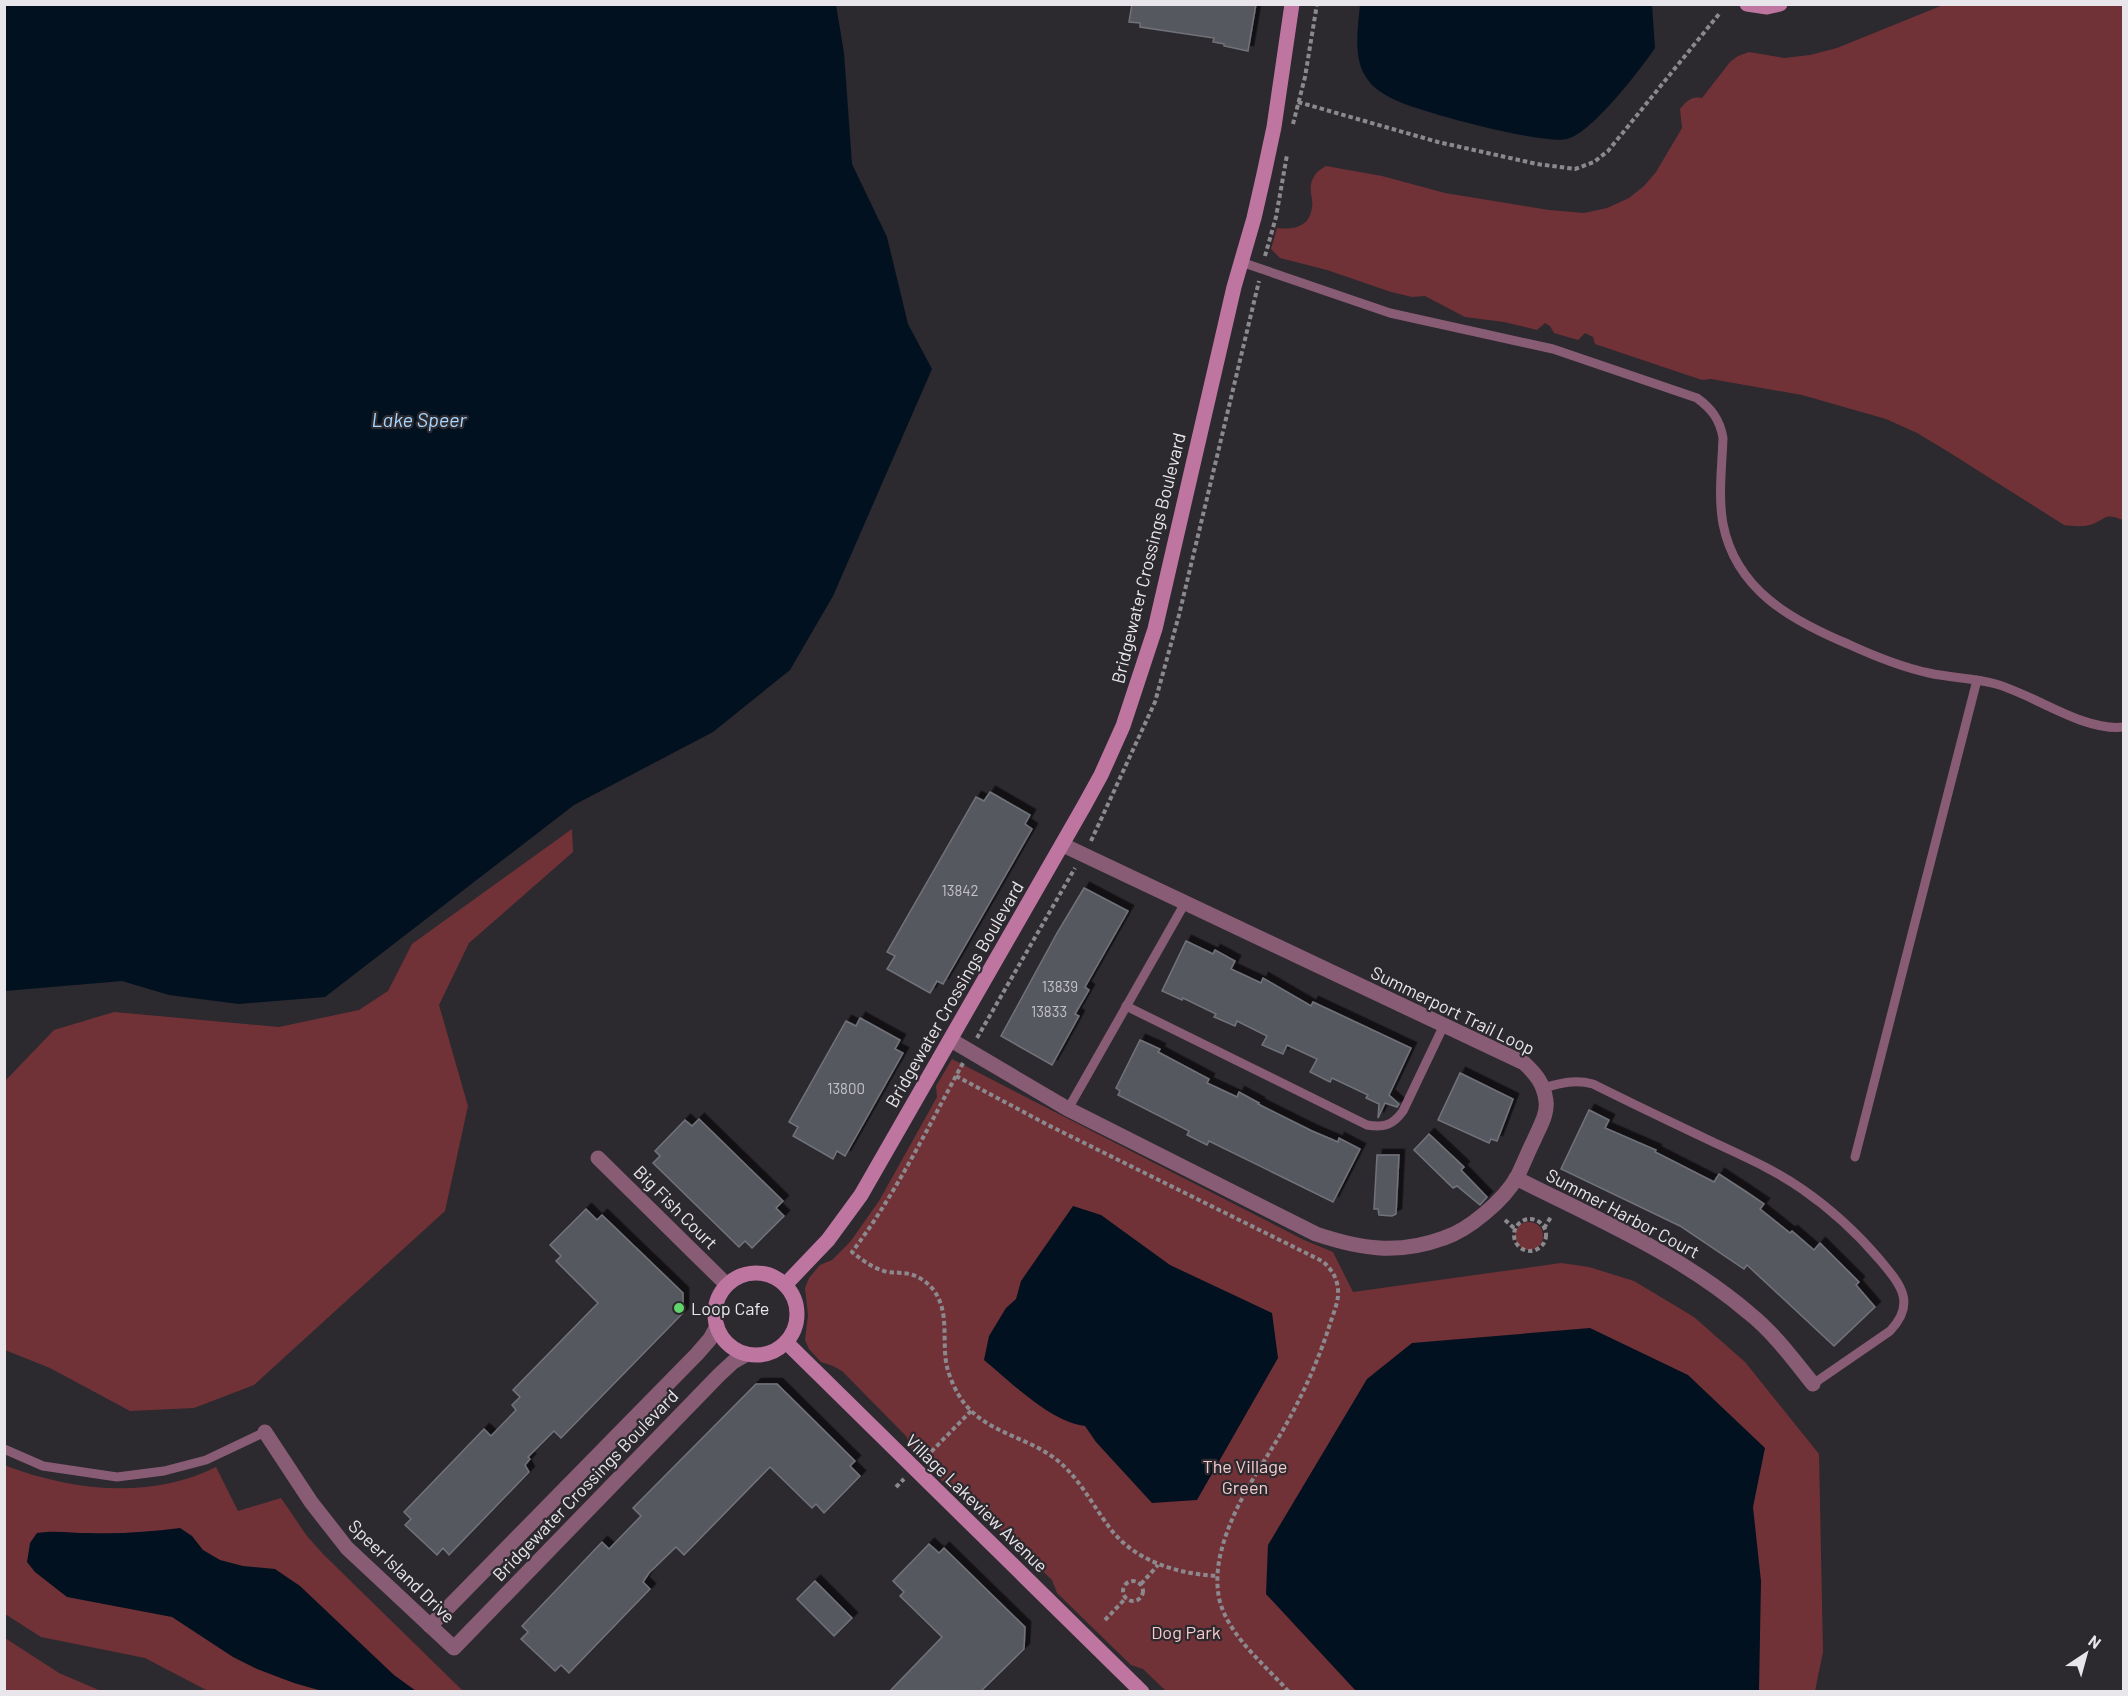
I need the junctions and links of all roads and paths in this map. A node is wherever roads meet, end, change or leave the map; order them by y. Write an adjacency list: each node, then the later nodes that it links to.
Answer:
1 (1292, 4): 6 (street, Bridgewater Crossings Boulevard)
2 (1746, 4): 3 (street)
3 (1780, 4)
4 (1719, 14): 5 (path)
5 (1298, 102)
6 (1241, 262): 7 (lane); 9 (street, Bridgewater Crossings Boulevard)
7 (1977, 680): 8 (lane); 16 (lane)
8 (2124, 727)
9 (1063, 845): 10 (street, Summerport Trail Loop); 13 (street, Bridgewater Crossings Boulevard)
10 (1185, 903): 11 (lane); 12 (street, Summerport Trail Loop)
11 (1126, 1006): 12 (lane); 15 (lane)
12 (1444, 1025): 14 (street, Summerport Trail Loop)
13 (951, 1040): 15 (street); 24 (street, Bridgewater Crossings Boulevard)
14 (1543, 1088): 18 (street); 28 (lane)
15 (1068, 1109): 18 (street)
16 (1855, 1157)
17 (598, 1158): 23 (street, Big Fish Court)
18 (1516, 1178): 28 (street, Summer Harbor Court)
19 (1551, 1217): 21 (path)
20 (1505, 1220): 22 (path)
21 (1544, 1228): 22 (path); 22 (path)
22 (1515, 1229)
23 (727, 1285): 24 (street); 25 (street)
24 (785, 1285): 26 (street)
25 (717, 1326): 27 (street); 39 (street, Bridgewater Crossings Boulevard)
26 (786, 1342): 27 (street); 32 (street, Village Lakeview Avenue)
27 (747, 1354): 40 (street, Bridgewater Crossings Boulevard)
28 (1813, 1384)
29 (971, 1411): 32 (path); 34 (path); 35 (path)
30 (265, 1432): 31 (lane); 39 (street, Speer Island Drive)
31 (4, 1449)
32 (914, 1468): 33 (path); 41 (street, Village Lakeview Avenue)
33 (896, 1487)
34 (1158, 1565): 35 (path); 36 (path)
35 (1218, 1576): 42 (path)
36 (1141, 1584): 37 (path); 37 (path)
37 (1126, 1598): 38 (path)
38 (1105, 1620)
39 (430, 1626): 40 (street, Speer Island Drive)
40 (454, 1648)
41 (1142, 1692)
42 (1289, 1692)

